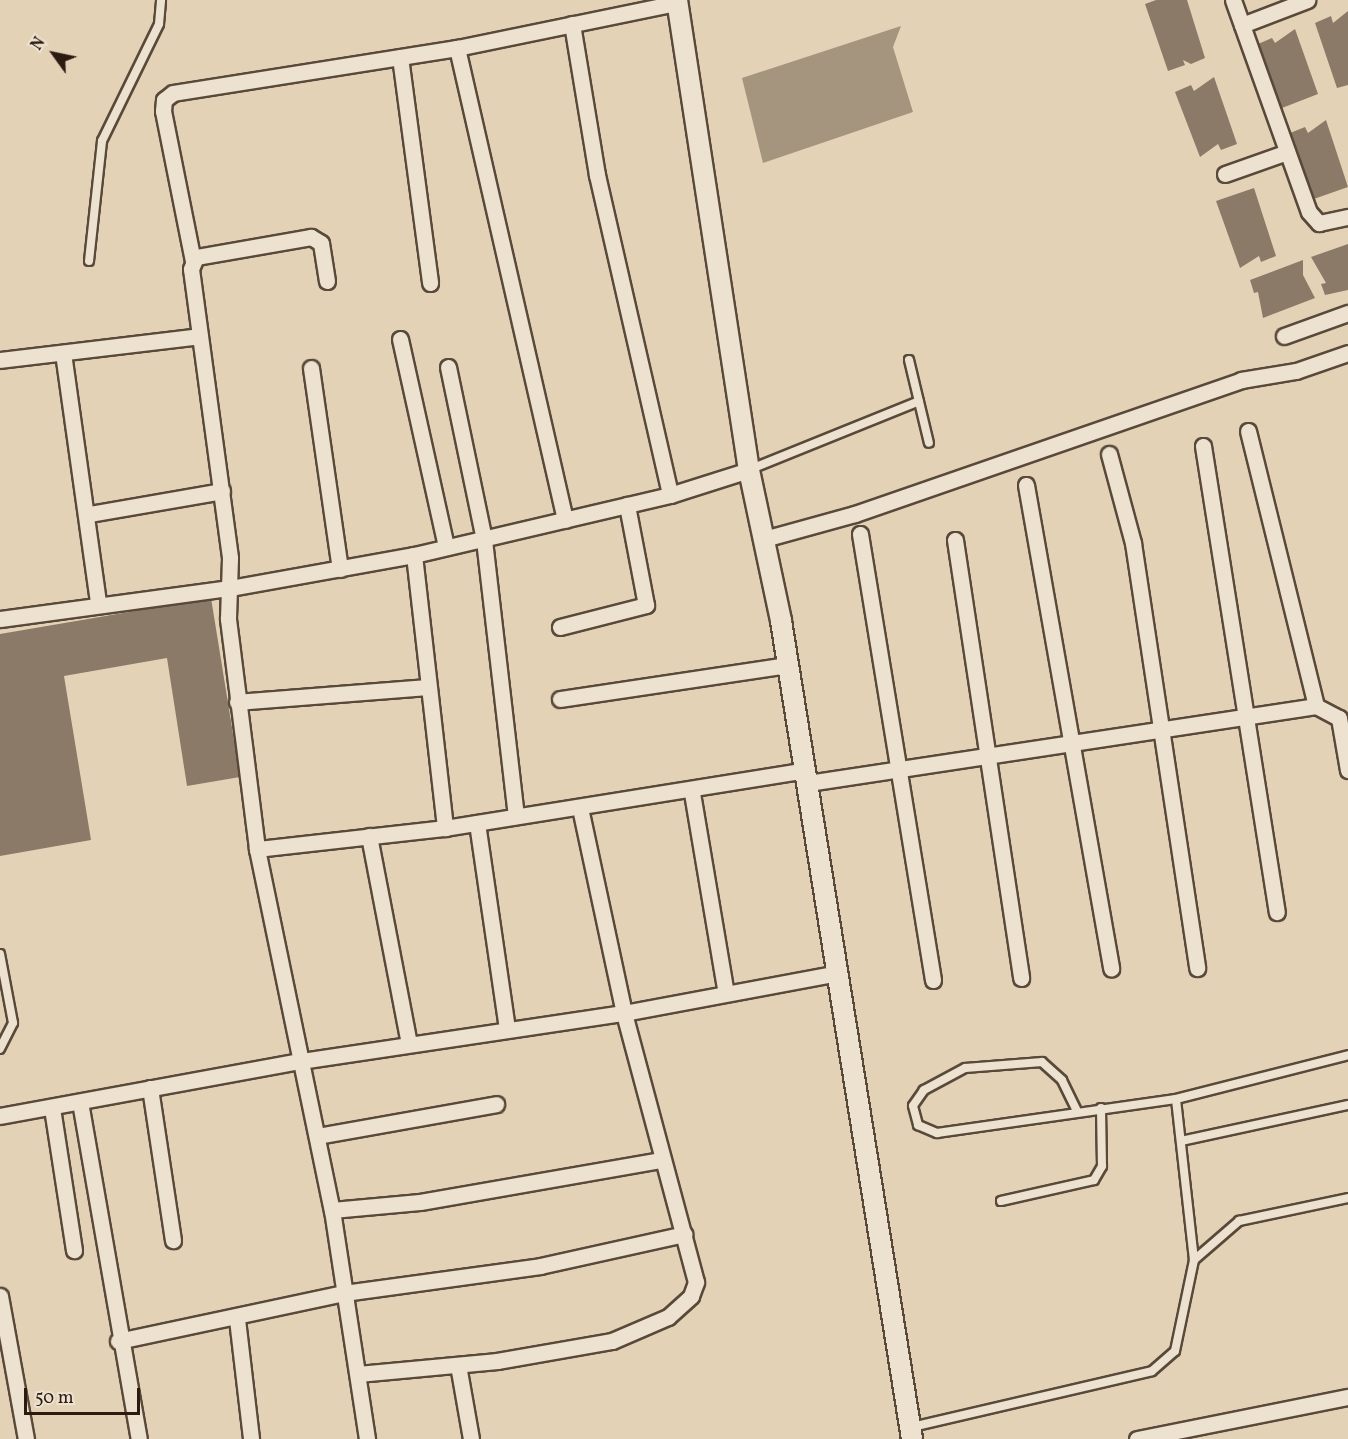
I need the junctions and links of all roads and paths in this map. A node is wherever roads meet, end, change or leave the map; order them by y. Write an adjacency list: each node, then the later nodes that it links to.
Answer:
1 (161, 0): 12 (lane)
2 (1233, 0): 6 (street)
3 (1307, 0): 6 (street)
4 (677, 2): 5 (street); 31 (street)
5 (572, 24): 7 (street); 34 (street)
6 (1242, 25): 9 (street)
7 (456, 48): 8 (street); 37 (street)
8 (400, 57): 13 (street); 15 (street)
9 (1287, 152): 10 (street); 11 (street)
10 (1225, 174)
11 (1348, 217)
12 (90, 261)
13 (193, 261): 14 (street); 17 (street)
14 (327, 281)
15 (430, 283)
16 (1348, 313): 18 (street)
17 (200, 336): 20 (street); 33 (street)
18 (1284, 336)
19 (400, 339): 42 (street)
20 (63, 352): 22 (street); 36 (street)
21 (1348, 353): 39 (street)
22 (0, 360)
23 (909, 360): 26 (lane)
24 (448, 367): 40 (street)
25 (311, 368): 44 (street)
26 (919, 401): 28 (lane); 31 (lane)
27 (1248, 431): 53 (street)
28 (929, 443)
29 (1203, 446): 54 (street)
30 (1109, 454): 55 (street)
31 (749, 470): 34 (street); 39 (street)
32 (1026, 485): 56 (street)
33 (222, 491): 36 (street); 45 (street)
34 (670, 495): 35 (street)
35 (627, 505): 37 (street); 48 (street)
36 (89, 514): 46 (street)
37 (565, 520): 40 (street)
38 (860, 534): 58 (street)
39 (764, 539): 49 (street)
40 (484, 540): 42 (street); 63 (street)
41 (955, 540): 57 (street)
42 (446, 546): 43 (street)
43 (414, 555): 44 (street); 50 (street)
44 (340, 569): 45 (street)
45 (230, 588): 46 (street); 52 (street)
46 (98, 603): 47 (street)
47 (0, 619)
48 (560, 627)
49 (788, 665): 51 (street); 60 (street)
50 (426, 687): 52 (street); 65 (street)
51 (560, 699)
52 (237, 702): 67 (street)
53 (1316, 706): 54 (street); 59 (street)
54 (1247, 716): 55 (street); 68 (street)
55 (1162, 729): 56 (street); 70 (street)
56 (1073, 743): 57 (street); 71 (street)
57 (984, 757): 58 (street); 74 (street)
58 (897, 770): 60 (street); 75 (street)
59 (1348, 770)
60 (807, 777): 61 (street); 73 (street)
61 (692, 792): 62 (street); 76 (street)
62 (580, 808): 63 (street); 77 (street)
63 (516, 816): 64 (street)
64 (477, 823): 65 (street); 78 (street)
65 (445, 828): 66 (street)
66 (369, 836): 67 (street); 79 (street)
67 (258, 849): 82 (street)
68 (1277, 912)
69 (0, 954): 72 (lane)
70 (1197, 968)
71 (1111, 969)
72 (2, 970): 80 (lane)
73 (838, 973): 76 (street); 109 (street)
74 (1021, 978)
75 (933, 980)
76 (726, 993): 77 (street)
77 (624, 1013): 78 (street); 94 (street)
78 (507, 1029): 79 (street)
79 (409, 1043): 82 (street)
80 (0, 1049)
81 (1348, 1055): 84 (lane)
82 (301, 1060): 83 (street); 92 (street)
83 (150, 1088): 85 (street); 99 (street)
84 (1176, 1099): 89 (lane); 93 (lane)
85 (80, 1102): 88 (street); 105 (street)
86 (496, 1104): 92 (street)
87 (1348, 1105): 93 (lane)
88 (52, 1108): 91 (street); 100 (street)
89 (1101, 1108): 90 (lane); 96 (lane)
90 (1077, 1111): 90 (lane)
91 (0, 1116)
92 (316, 1136): 97 (street)
93 (1181, 1141): 101 (lane)
94 (661, 1160): 97 (street); 98 (street)
95 (1348, 1198): 101 (lane)
96 (1001, 1201)
97 (332, 1210): 102 (street)
98 (684, 1234): 102 (street); 106 (street)
99 (172, 1240)
100 (74, 1250)
101 (1194, 1260): 109 (lane)
102 (344, 1293): 104 (street); 107 (street)
103 (0, 1296): 110 (street)
104 (237, 1319): 105 (street); 112 (street)
105 (118, 1341): 111 (street)
106 (458, 1365): 107 (street); 114 (street)
107 (358, 1374): 113 (street)
108 (1348, 1397): 115 (street)
109 (911, 1433)
110 (26, 1439)
111 (139, 1439)
112 (251, 1439)
113 (367, 1439)
114 (471, 1439)
115 (1137, 1439)

